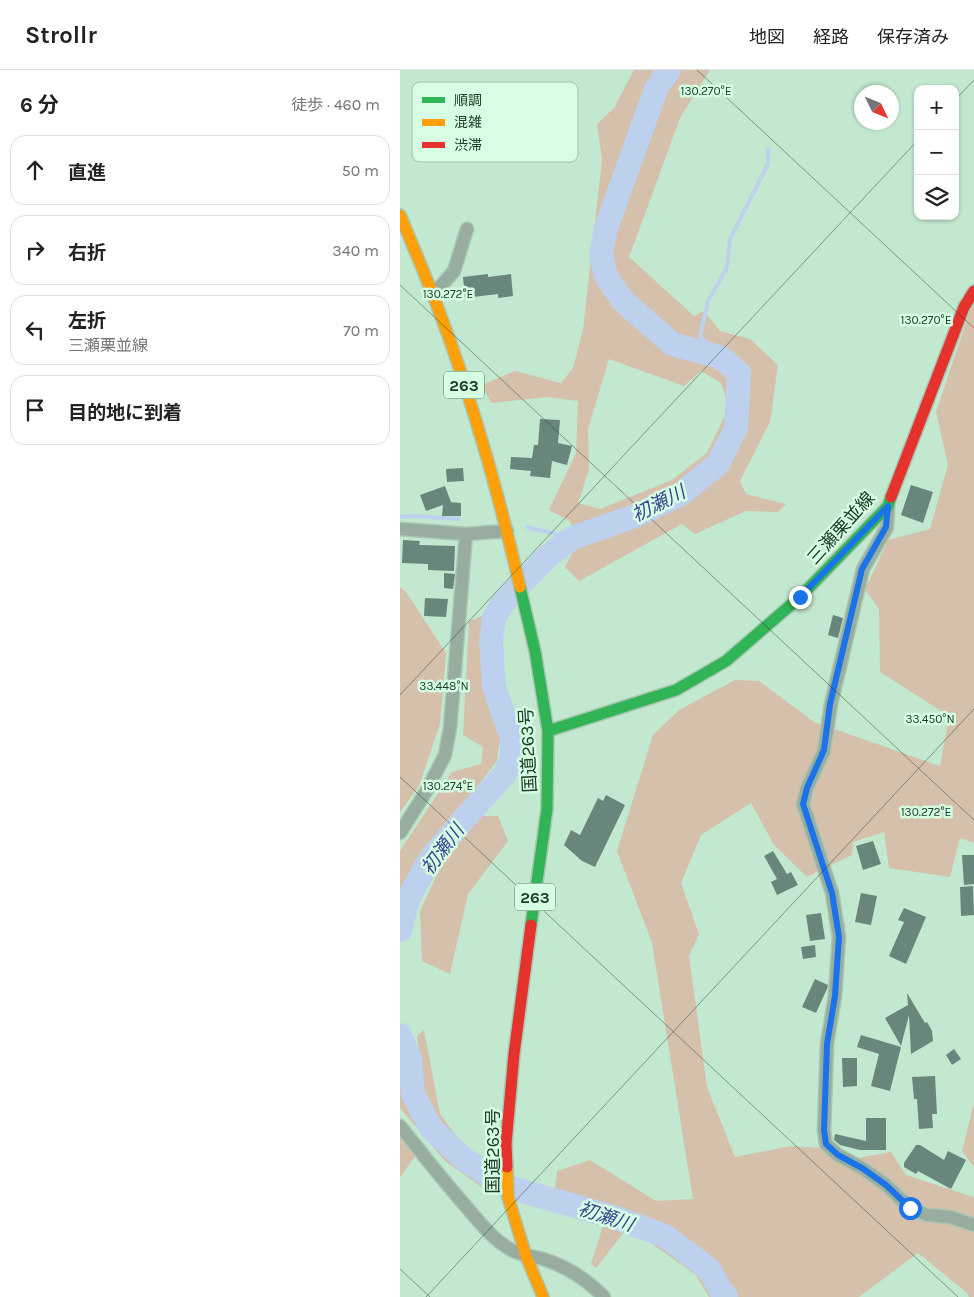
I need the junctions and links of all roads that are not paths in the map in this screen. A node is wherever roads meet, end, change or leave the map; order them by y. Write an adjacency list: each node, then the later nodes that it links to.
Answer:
1 (400, 215): 4 (main road, 国道263号 / 263)
2 (467, 228): 4 (street)
3 (974, 291): 5 (main road, 三瀬栗並線)
4 (433, 295): 7 (main road, 国道263号 / 263)
5 (888, 506): 9 (main road, 三瀬栗並線); 12 (street)
6 (400, 528): 8 (street)
7 (507, 532): 8 (street); 9 (main road, 国道263号 / 263)
8 (466, 534): 10 (street)
9 (548, 731): 13 (main road, 国道263号 / 263)
10 (400, 833)
11 (400, 1126): 13 (street)
12 (974, 1225)
13 (526, 1256): 14 (main road, 国道263号 / 263); 15 (street)
14 (543, 1297)
15 (604, 1297)

